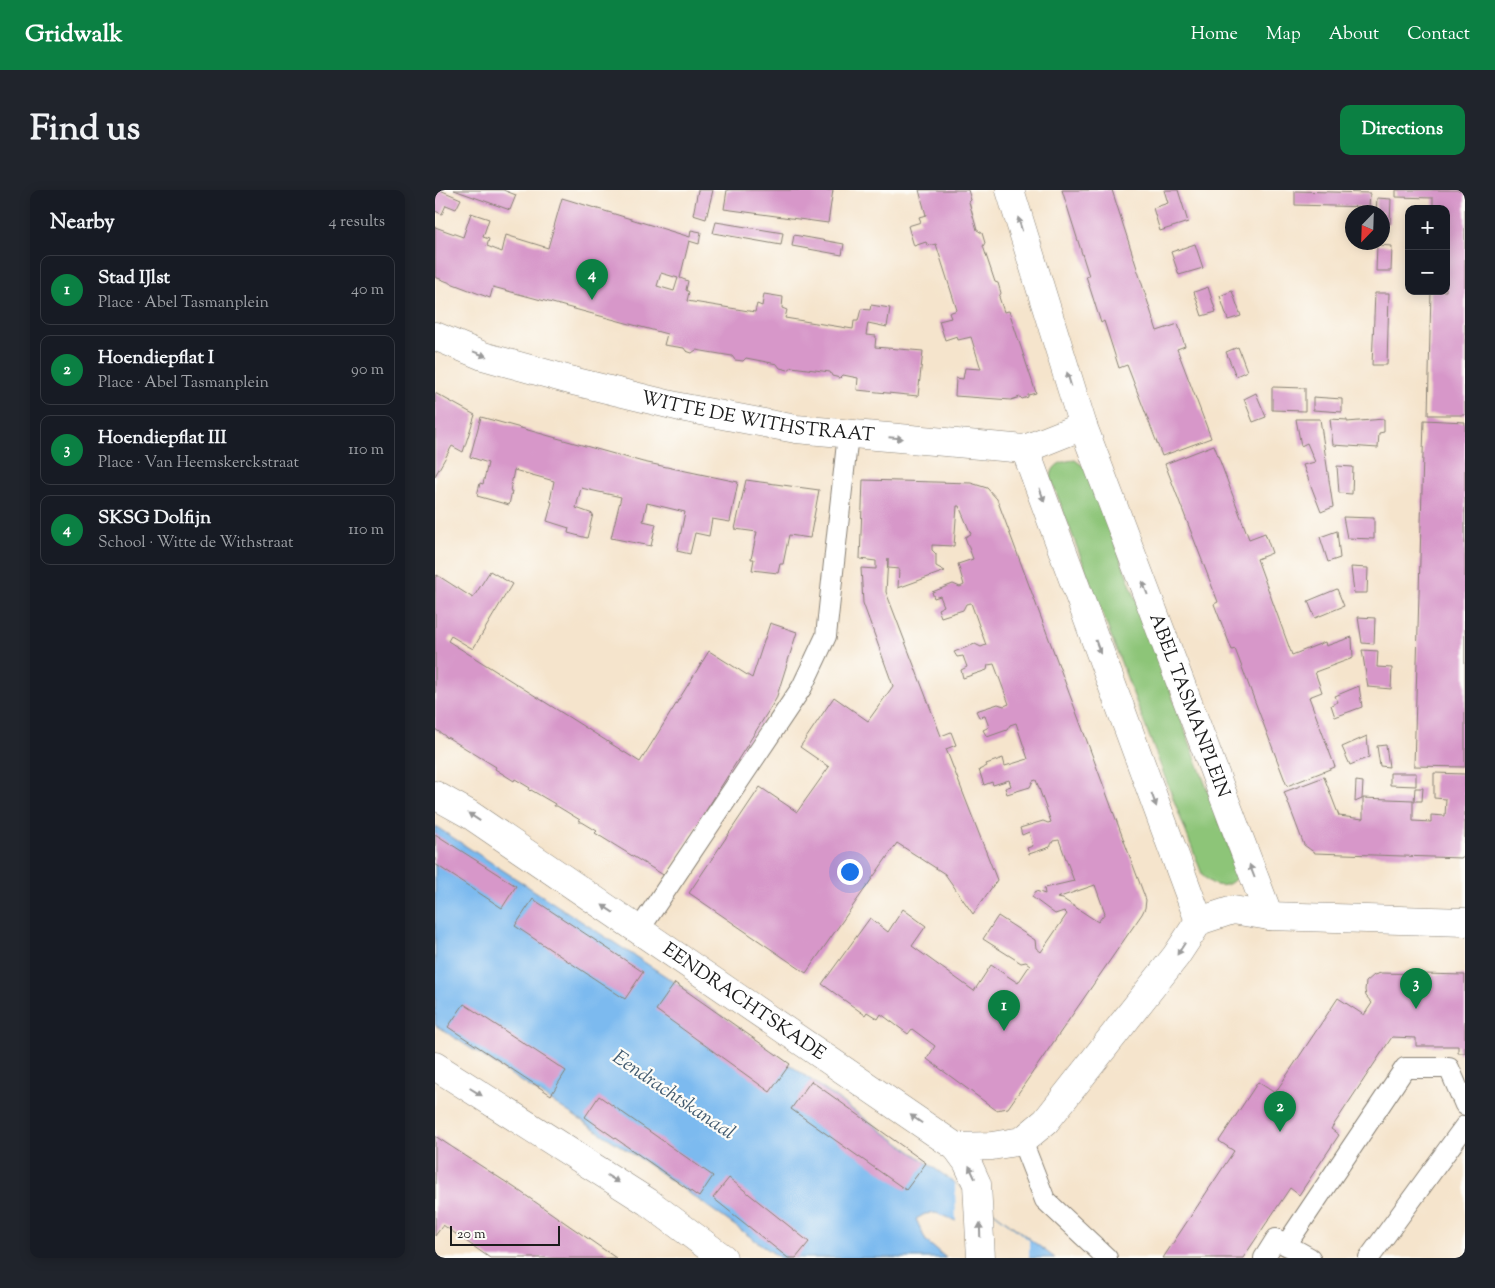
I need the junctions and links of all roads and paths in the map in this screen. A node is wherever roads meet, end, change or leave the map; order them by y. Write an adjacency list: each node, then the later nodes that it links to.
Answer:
1 (1010, 190): 3 (street, ABEL TASMANPLEIN, one-way to 1)
2 (435, 336): 4 (street, WITTE DE WITHSTRAAT, one-way to 4)
3 (1083, 426): 5 (street, WITTE DE WITHSTRAAT); 7 (street, ABEL TASMANPLEIN, one-way to 3)
4 (848, 434): 5 (street, WITTE DE WITHSTRAAT, one-way to 5); 10 (lane)
5 (1025, 449): 8 (street, one-way to 8)
6 (435, 795): 10 (street, EENDRACHTSKADE, one-way to 6)
7 (1269, 916): 8 (street); 9 (street)
8 (1199, 921): 14 (street, one-way to 14)
9 (1465, 922)
10 (639, 930): 15 (street, EENDRACHTSKADE, one-way to 10)
11 (435, 1066): 17 (street, one-way to 17)
12 (1465, 1105): 16 (lane)
13 (1465, 1126): 22 (lane)
14 (1022, 1141): 15 (street); 19 (lane)
15 (956, 1147): 18 (street, EENDRACHTSKADE, one-way to 15)
16 (1286, 1245): 20 (lane); 21 (lane)
17 (723, 1258)
18 (981, 1258)
19 (1107, 1258)
20 (1264, 1258)
21 (1310, 1258)
22 (1369, 1258)

